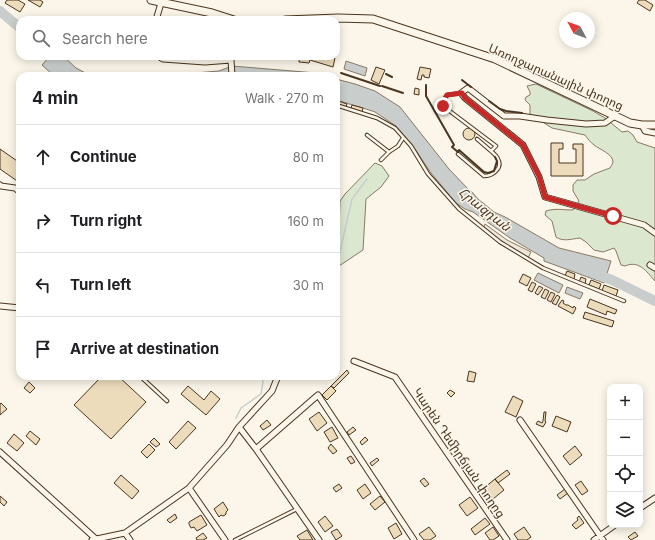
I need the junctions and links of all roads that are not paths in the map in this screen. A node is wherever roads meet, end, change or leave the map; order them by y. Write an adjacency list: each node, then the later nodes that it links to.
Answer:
1 (151, 0): 2 (main road)
2 (161, 3): 3 (street); 4 (main road)
3 (157, 16)
4 (221, 16)
5 (340, 18): 12 (main road, Առողջարանային փողոց)
6 (177, 60): 7 (street)
7 (232, 60)
8 (232, 60): 9 (street)
9 (231, 72)
10 (462, 93): 12 (street); 19 (lane); 25 (street)
11 (340, 106): 17 (lane)
12 (615, 116): 13 (main road, Առողջարանային փողոց)
13 (642, 125): 14 (main road, Առողջարանային փողոց); 15 (street)
14 (655, 125)
15 (655, 133)
16 (367, 136): 20 (lane)
17 (403, 138): 20 (lane); 26 (lane)
18 (477, 139): 19 (lane)
19 (492, 151): 21 (lane)
20 (389, 152): 22 (lane)
21 (458, 154)
22 (381, 160)
23 (0, 185): 24 (street)
24 (16, 189)
25 (655, 233)
26 (624, 301)
27 (0, 306): 28 (street)
28 (16, 308)
29 (354, 361): 50 (street, Կարեն Դեմիրճյան փողոց)
30 (144, 380): 32 (lane)
31 (276, 380): 34 (street)
32 (167, 401)
33 (520, 420): 43 (street)
34 (239, 428): 35 (street); 37 (street)
35 (256, 449): 40 (street); 49 (street)
36 (0, 452): 44 (street)
37 (189, 488): 42 (street); 46 (street)
38 (655, 498): 39 (street)
39 (643, 506)
40 (298, 509): 47 (lane); 48 (street)
41 (612, 528): 43 (street)
42 (125, 533): 44 (street); 45 (street)
43 (601, 538): 51 (street)
44 (94, 539)
45 (130, 540)
46 (225, 540)
47 (235, 540)
48 (319, 540)
49 (414, 540)
50 (507, 540)
51 (594, 540)

